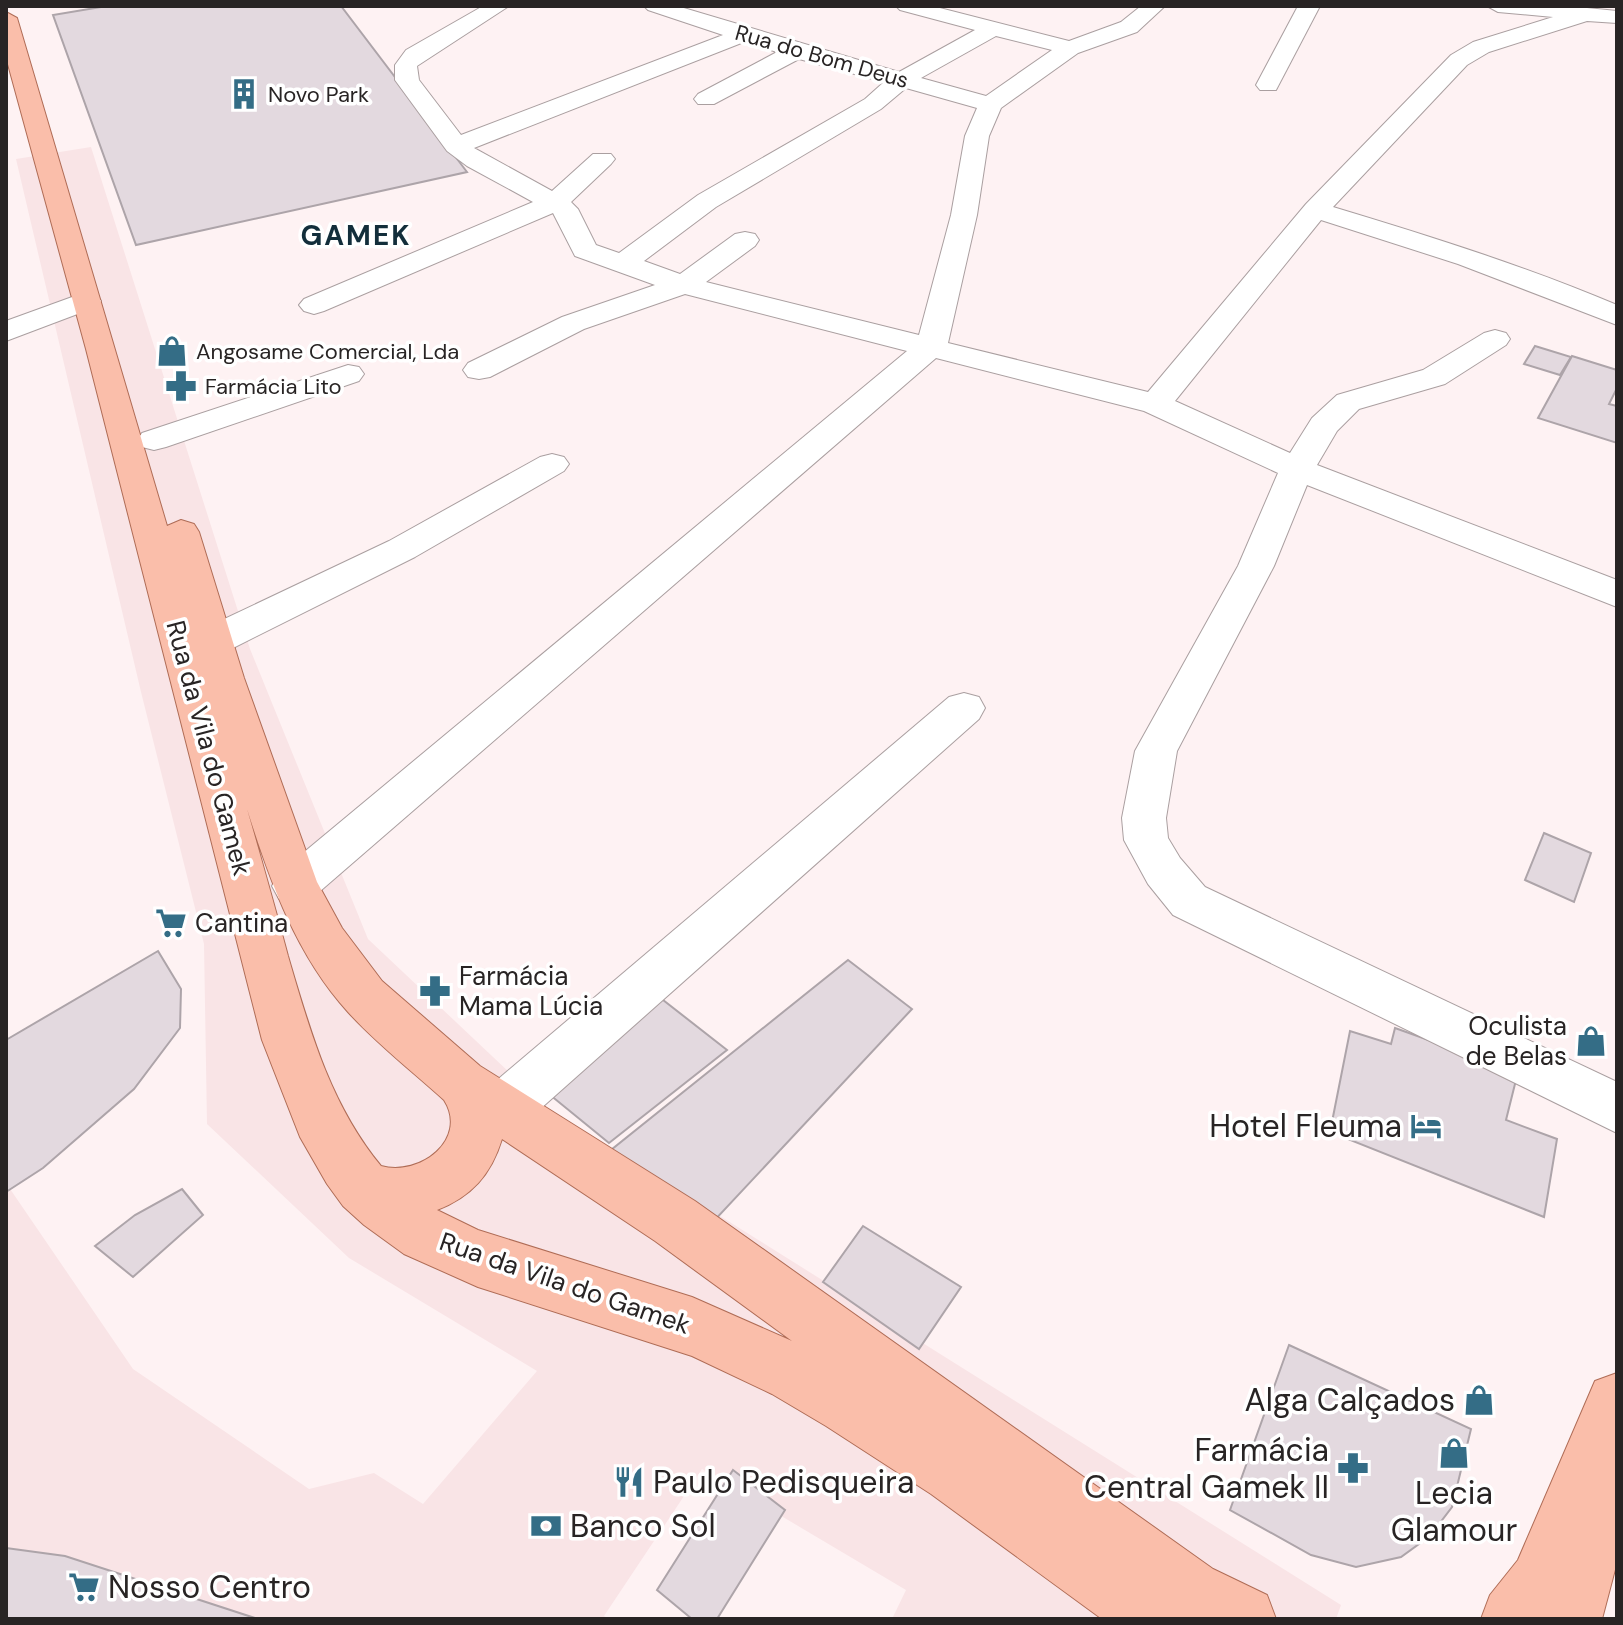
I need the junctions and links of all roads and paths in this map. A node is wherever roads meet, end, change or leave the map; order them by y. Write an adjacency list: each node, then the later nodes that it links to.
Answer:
1 (20, 6): 35 (main road, Rua da Vila do Gamek)
2 (498, 6): 19 (street)
3 (655, 6): 12 (street, Rua do Bom Deus)
4 (907, 6): 11 (street)
5 (1154, 6): 13 (street)
6 (1309, 6): 16 (street)
7 (1498, 6): 8 (street)
8 (1583, 15): 9 (street); 22 (street)
9 (1617, 17)
10 (6, 18): 26 (main road, Rua da Vila do Gamek)
11 (994, 28): 13 (street); 15 (street)
12 (744, 34): 14 (street, Rua do Bom Deus); 19 (street)
13 (1070, 48): 18 (street)
14 (796, 51): 15 (street, Rua do Bom Deus); 17 (street)
15 (901, 80): 18 (street, Rua do Bom Deus); 24 (street)
16 (1268, 85)
17 (706, 99)
18 (990, 104): 31 (street)
19 (456, 146): 21 (street)
20 (602, 159): 21 (street)
21 (554, 203): 24 (street); 27 (street)
22 (1315, 210): 28 (street); 34 (street)
23 (745, 240): 25 (street)
24 (621, 265): 25 (street)
25 (683, 285): 31 (street); 32 (street)
26 (86, 301): 29 (street); 44 (main road, Rua da Vila do Gamek)
27 (314, 305)
28 (1617, 316)
29 (6, 332)
30 (1495, 339): 37 (street)
31 (932, 346): 34 (street); 41 (street)
32 (479, 370)
33 (348, 374): 35 (street)
34 (1155, 404): 37 (street)
35 (154, 440): 39 (main road, Rua da Vila do Gamek)
36 (552, 464): 39 (street)
37 (1297, 469): 38 (street); 43 (street)
38 (1617, 594)
39 (213, 641): 41 (main road, Rua da Vila do Gamek)
40 (964, 708): 42 (street)
41 (295, 886): 42 (main road, Rua da Vila do Gamek)
42 (482, 1096): 44 (main road); 48 (main road, Rua da Vila do Gamek)
43 (1617, 1108)
44 (362, 1187): 47 (main road, Rua da Vila do Gamek)
45 (1617, 1403): 49 (main road)
46 (1617, 1439): 50 (main road)
47 (1158, 1619)
48 (1243, 1619)
49 (1514, 1619)
50 (1569, 1619)

